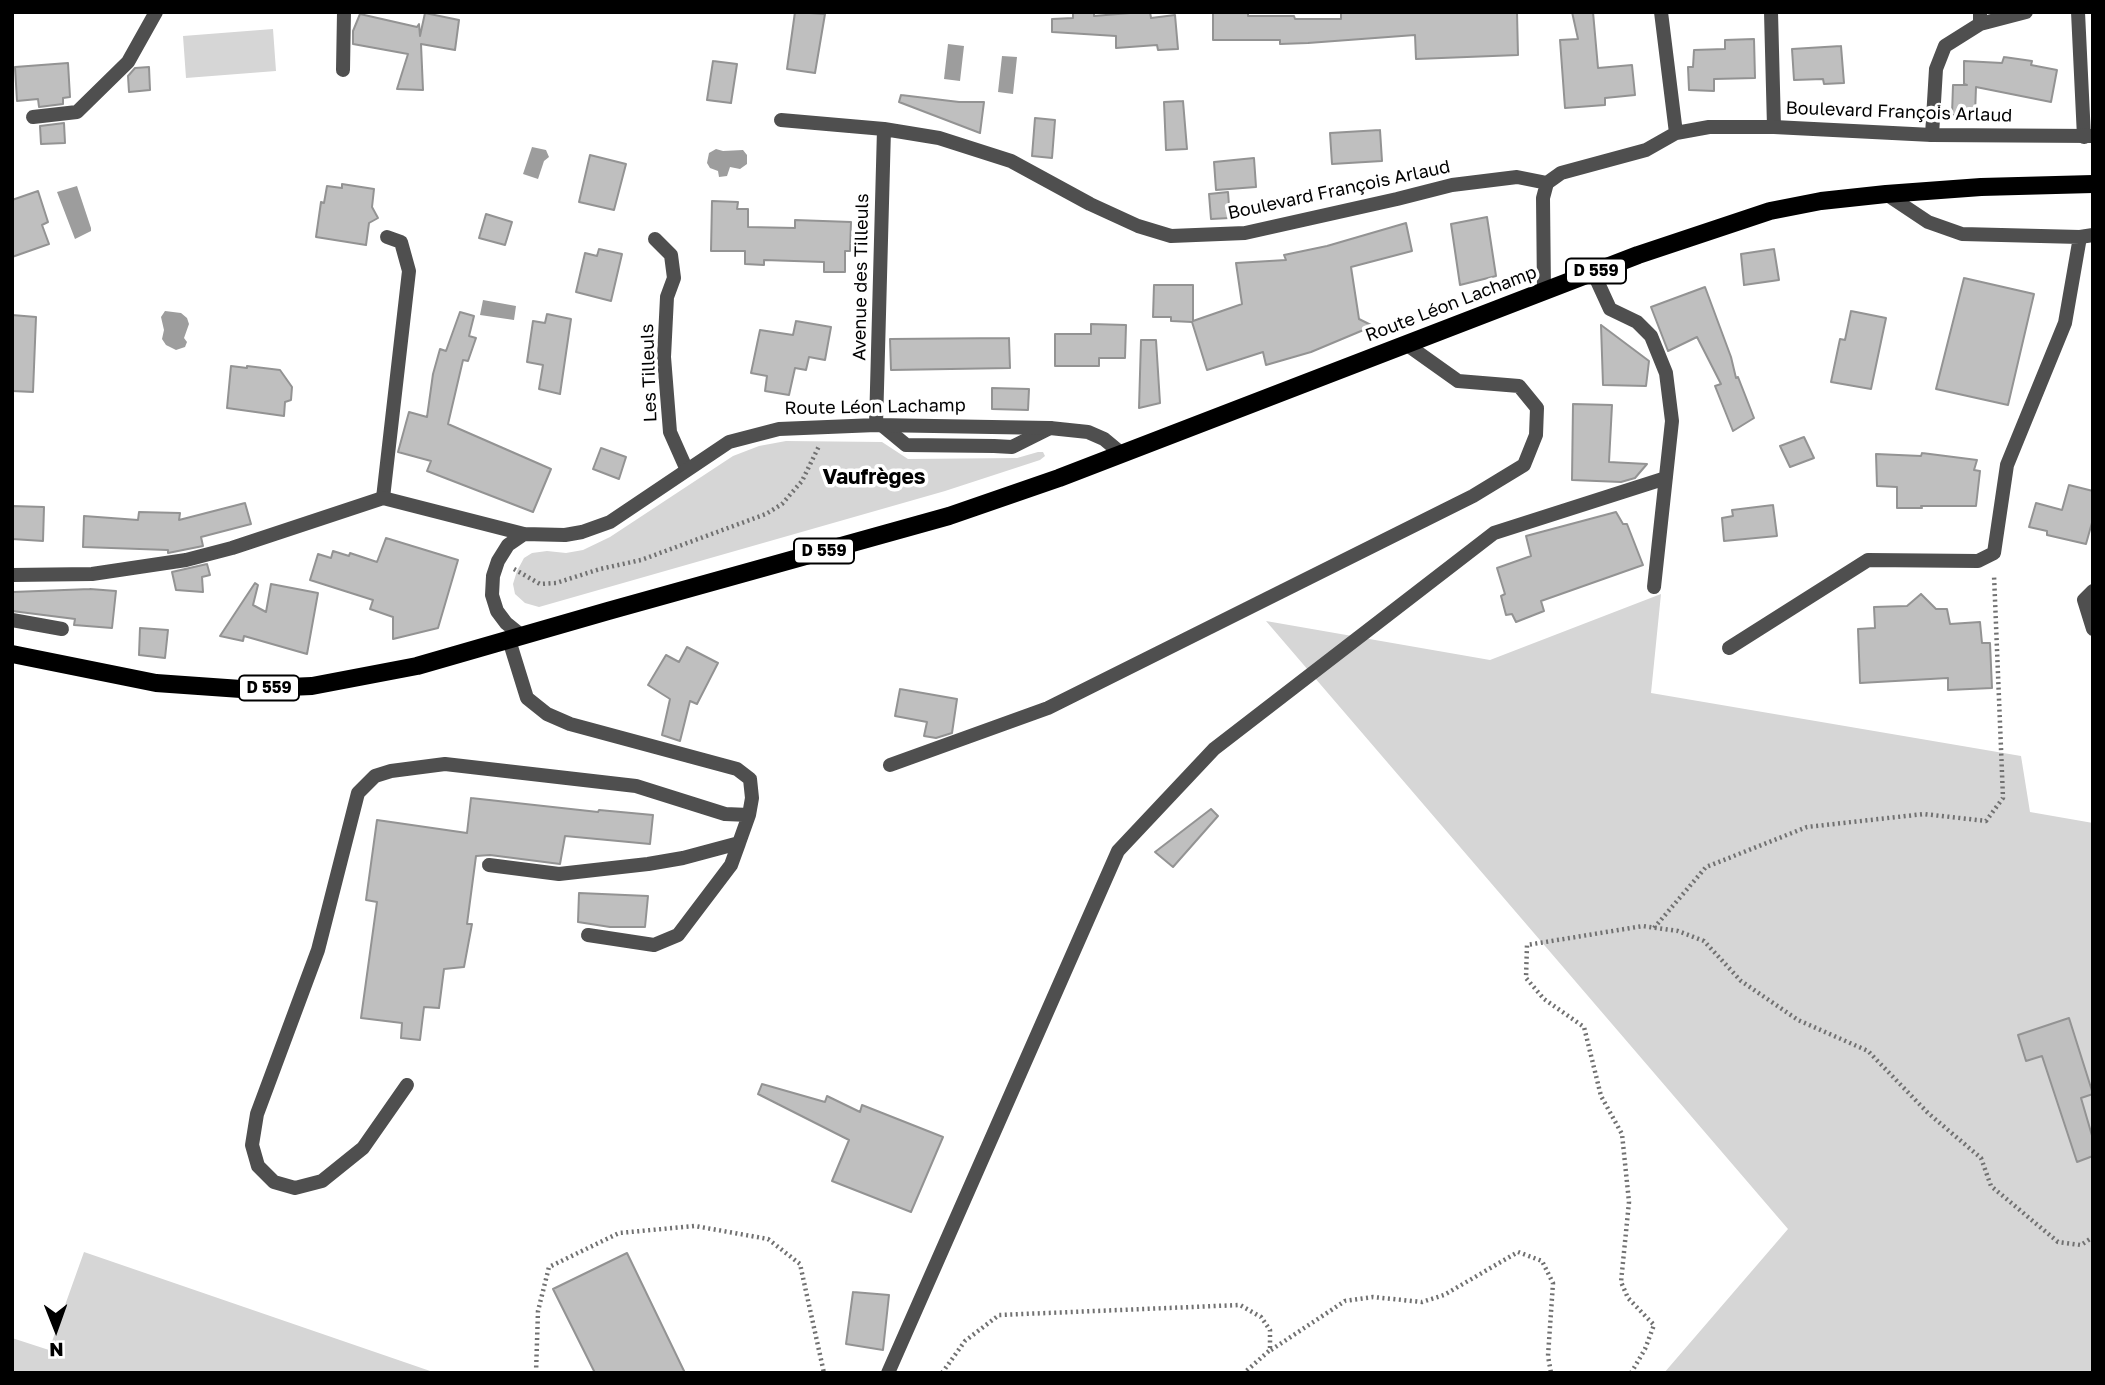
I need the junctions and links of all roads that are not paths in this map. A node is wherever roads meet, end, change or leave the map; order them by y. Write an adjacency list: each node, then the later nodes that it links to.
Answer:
1 (156, 12): 9 (street)
2 (344, 12): 8 (street)
3 (1661, 12): 13 (street)
4 (1771, 12): 11 (street)
5 (2026, 12): 7 (street)
6 (2078, 12): 15 (street)
7 (1980, 18): 14 (street)
8 (343, 70)
9 (33, 117)
10 (781, 120): 12 (street, Boulevard François Arlaud)
11 (1774, 127): 13 (street, Boulevard François Arlaud); 14 (street, Boulevard François Arlaud)
12 (884, 129): 16 (street, Boulevard François Arlaud); 25 (street, Avenue des Tilleuls)
13 (1676, 133): 16 (street, Boulevard François Arlaud)
14 (1932, 135): 15 (street, Boulevard François Arlaud)
15 (2088, 136)
16 (1547, 183): 23 (street)
17 (2093, 184): 18 (main road, Route Léon Lachamp / D 559)
18 (1886, 194): 19 (street); 22 (main road, Route Léon Lachamp / D 559)
19 (2086, 236): 38 (street)
20 (387, 237): 29 (street)
21 (655, 239): 27 (street, Les Tilleuls)
22 (1593, 272): 23 (main road, Route Léon Lachamp / D 559); 28 (street)
23 (1544, 290): 24 (main road, Route Léon Lachamp / D 559)
24 (1406, 344): 26 (main road, Route Léon Lachamp / D 559); 40 (street)
25 (880, 426): 26 (street, Route Léon Lachamp); 27 (street, Route Léon Lachamp)
26 (1122, 454): 37 (main road, Route Léon Lachamp / D 559)
27 (686, 468): 30 (street, Route Léon Lachamp)
28 (1665, 478): 32 (street); 46 (street)
29 (383, 498): 30 (street, Route Léon Lachamp); 31 (street)
30 (524, 534): 37 (street)
31 (12, 575)
32 (1654, 587)
33 (2093, 592): 36 (street)
34 (12, 620): 35 (street)
35 (62, 629)
36 (2093, 629)
37 (516, 638): 39 (main road, Route Léon Lachamp / D 559); 41 (street)
38 (1729, 648)
39 (12, 654)
40 (890, 765)
41 (749, 815): 42 (street); 45 (street)
42 (739, 843): 43 (street); 44 (street)
43 (489, 865)
44 (588, 935)
45 (407, 1085)
46 (888, 1373)

